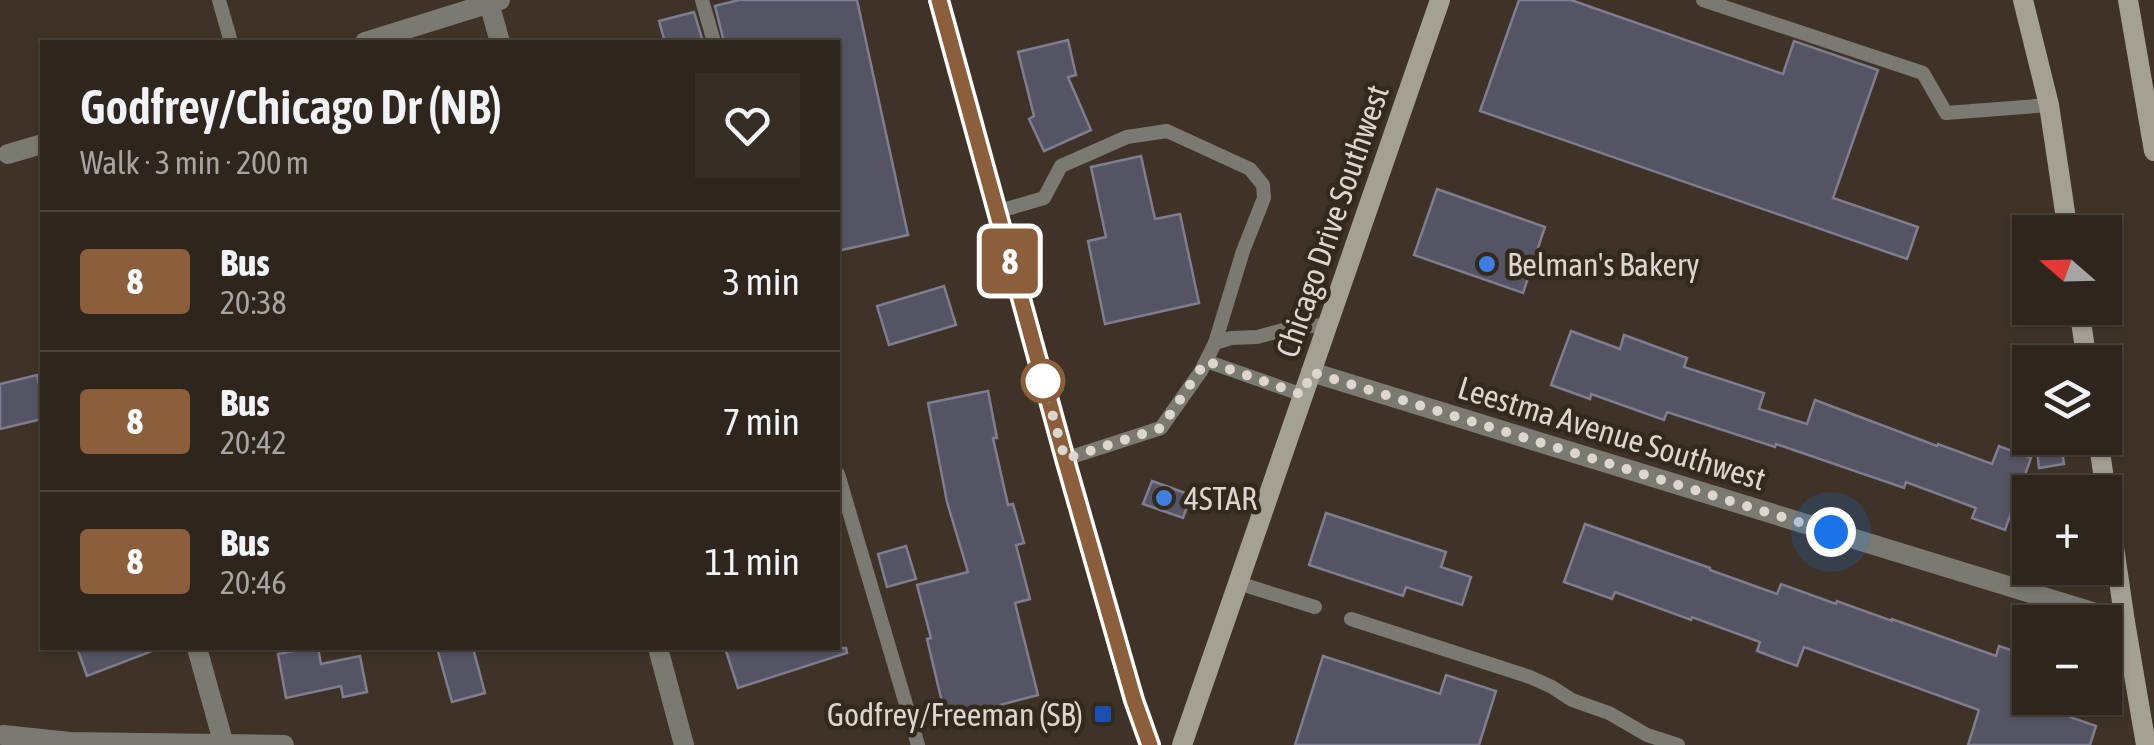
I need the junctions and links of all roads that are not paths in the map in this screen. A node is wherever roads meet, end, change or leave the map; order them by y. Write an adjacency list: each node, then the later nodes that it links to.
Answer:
1 (220, 0): 9 (lane)
2 (702, 0): 12 (lane)
3 (939, 0): 17 (main road)
4 (1440, 0): 19 (main road, Chicago Drive Southwest)
5 (1703, 0): 13 (lane)
6 (2024, 0): 13 (main road)
7 (2128, 0): 15 (main road)
8 (493, 1): 10 (street); 11 (street)
9 (230, 40)
10 (371, 40)
11 (500, 40)
12 (713, 40)
13 (2050, 105): 18 (main road)
14 (40, 145): 16 (street)
15 (2154, 152)
16 (8, 154)
17 (996, 212): 20 (lane); 25 (main road)
18 (2066, 215)
19 (1328, 325): 20 (lane); 22 (main road, Chicago Drive Southwest)
20 (1214, 343): 21 (lane)
21 (1206, 361): 23 (lane); 25 (lane)
22 (1311, 372): 23 (main road, Chicago Drive Southwest); 30 (street, Leestma Avenue Southwest)
23 (1303, 395): 27 (main road, Chicago Drive Southwest)
24 (2100, 455): 30 (main road)
25 (1065, 459): 38 (main road)
26 (840, 481): 37 (lane)
27 (1238, 583): 28 (lane); 39 (main road, Chicago Drive Southwest)
28 (1314, 607)
29 (1350, 619): 40 (lane)
30 (2125, 622): 41 (main road)
31 (199, 650): 34 (street)
32 (659, 650): 36 (street)
33 (3, 735): 34 (street)
34 (225, 744): 35 (street)
35 (284, 745)
36 (684, 745)
37 (918, 745)
38 (1150, 745)
39 (1182, 745)
40 (1678, 745)
41 (2146, 745)

